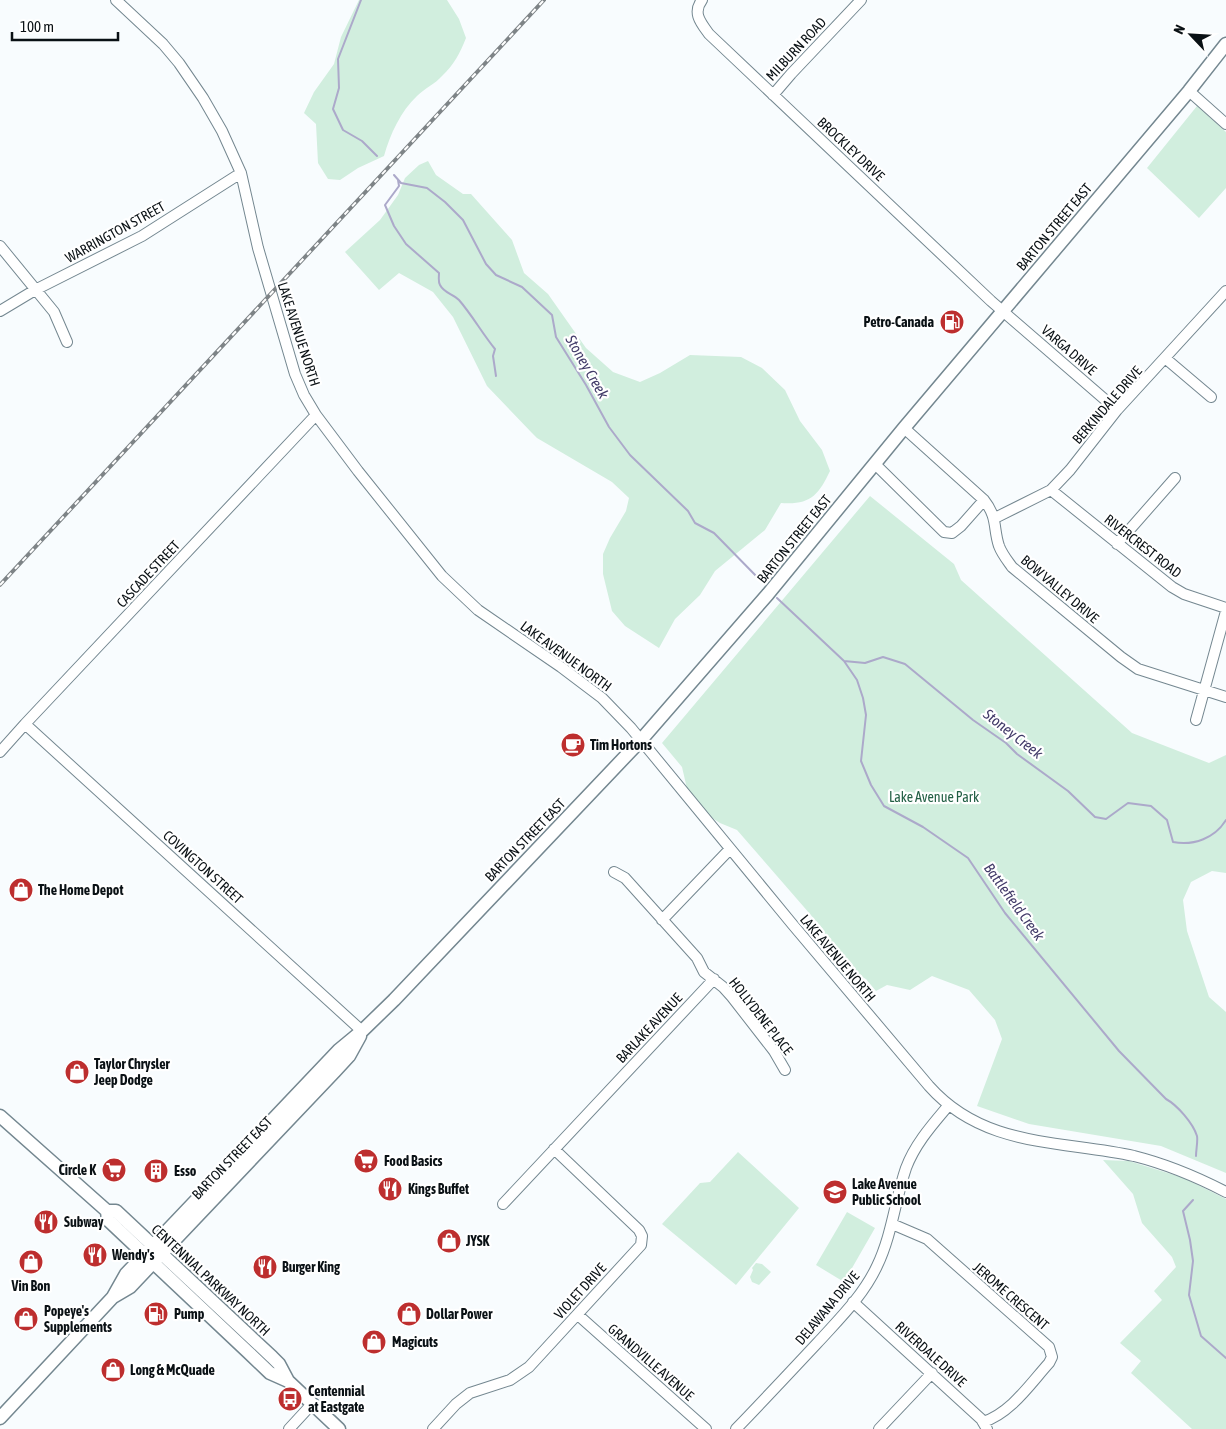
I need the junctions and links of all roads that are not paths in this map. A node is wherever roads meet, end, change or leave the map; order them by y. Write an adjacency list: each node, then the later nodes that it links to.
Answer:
1 (116, 0): 8 (street, LAKE AVENUE NORTH)
2 (702, 0): 6 (street, BROCKLEY DRIVE)
3 (861, 0): 6 (street, MILBURN ROAD)
4 (1226, 44): 5 (main road, BARTON STREET EAST)
5 (1189, 91): 7 (street); 13 (main road, BARTON STREET EAST)
6 (773, 95): 13 (street, BROCKLEY DRIVE)
7 (1226, 124)
8 (241, 173): 10 (street, WARRINGTON STREET); 18 (street, LAKE AVENUE NORTH)
9 (0, 246): 10 (street)
10 (35, 290): 12 (street, WARRINGTON STREET); 14 (street)
11 (1225, 293): 15 (street, BERKINDALE DRIVE)
12 (0, 311)
13 (1002, 311): 17 (street, VARGA DRIVE); 19 (main road, BARTON STREET EAST)
14 (68, 342)
15 (1165, 358): 16 (street); 17 (street, BERKINDALE DRIVE)
16 (1211, 397)
17 (1117, 410): 22 (street, BERKINDALE DRIVE)
18 (316, 415): 30 (street, CASCADE STREET); 31 (street, LAKE AVENUE NORTH)
19 (904, 428): 20 (main road, BARTON STREET EAST); 23 (street, BOW VALLEY DRIVE)
20 (875, 464): 23 (street); 31 (main road, BARTON STREET EAST)
21 (1175, 478): 25 (street)
22 (1051, 490): 24 (street, BERKINDALE DRIVE); 25 (street, RIVERCREST ROAD)
23 (984, 500): 24 (street, BOW VALLEY DRIVE)
24 (994, 518): 27 (street, BOW VALLEY DRIVE)
25 (1117, 544): 26 (street, RIVERCREST ROAD)
26 (1226, 609): 27 (street)
27 (1205, 690): 28 (street, BOW VALLEY DRIVE); 29 (street)
28 (1226, 696)
29 (1196, 720)
30 (25, 724): 32 (street, CASCADE STREET); 37 (street, COVINGTON STREET)
31 (641, 740): 33 (street, LAKE AVENUE NORTH); 37 (main road, BARTON STREET EAST)
32 (0, 752)
33 (730, 849): 35 (street); 39 (street, LAKE AVENUE NORTH)
34 (614, 872): 35 (street)
35 (662, 920): 36 (street)
36 (714, 979): 38 (street, HOLLYDENE PLACE); 41 (street, BARLAKE AVENUE)
37 (362, 1031): 45 (main road, BARTON STREET EAST)
38 (785, 1070)
39 (948, 1106): 42 (street, LAKE AVENUE NORTH); 44 (street, DELAWANA DRIVE)
40 (0, 1116): 45 (main road, CENTENNIAL PARKWAY NORTH)
41 (554, 1149): 43 (street, BARLAKE AVENUE); 47 (street, VIOLET DRIVE)
42 (1226, 1192)
43 (503, 1204)
44 (892, 1224): 46 (street, DELAWANA DRIVE); 51 (street, JEROME CRESCENT)
45 (153, 1254): 49 (main road, CENTENNIAL PARKWAY NORTH); 50 (main road, BARTON STREET EAST)
46 (853, 1302): 48 (street, RIVERDALE DRIVE); 56 (street, DELAWANA DRIVE)
47 (578, 1315): 54 (street, VIOLET DRIVE); 55 (street, GRANDVILLE AVENUE)
48 (932, 1373): 51 (street, RIVERDALE DRIVE); 57 (street)
49 (312, 1404): 52 (street); 53 (main road, CENTENNIAL PARKWAY NORTH)
50 (0, 1418)
51 (985, 1426)
52 (290, 1429)
53 (339, 1429)
54 (433, 1429)
55 (706, 1429)
56 (736, 1429)
57 (879, 1429)

